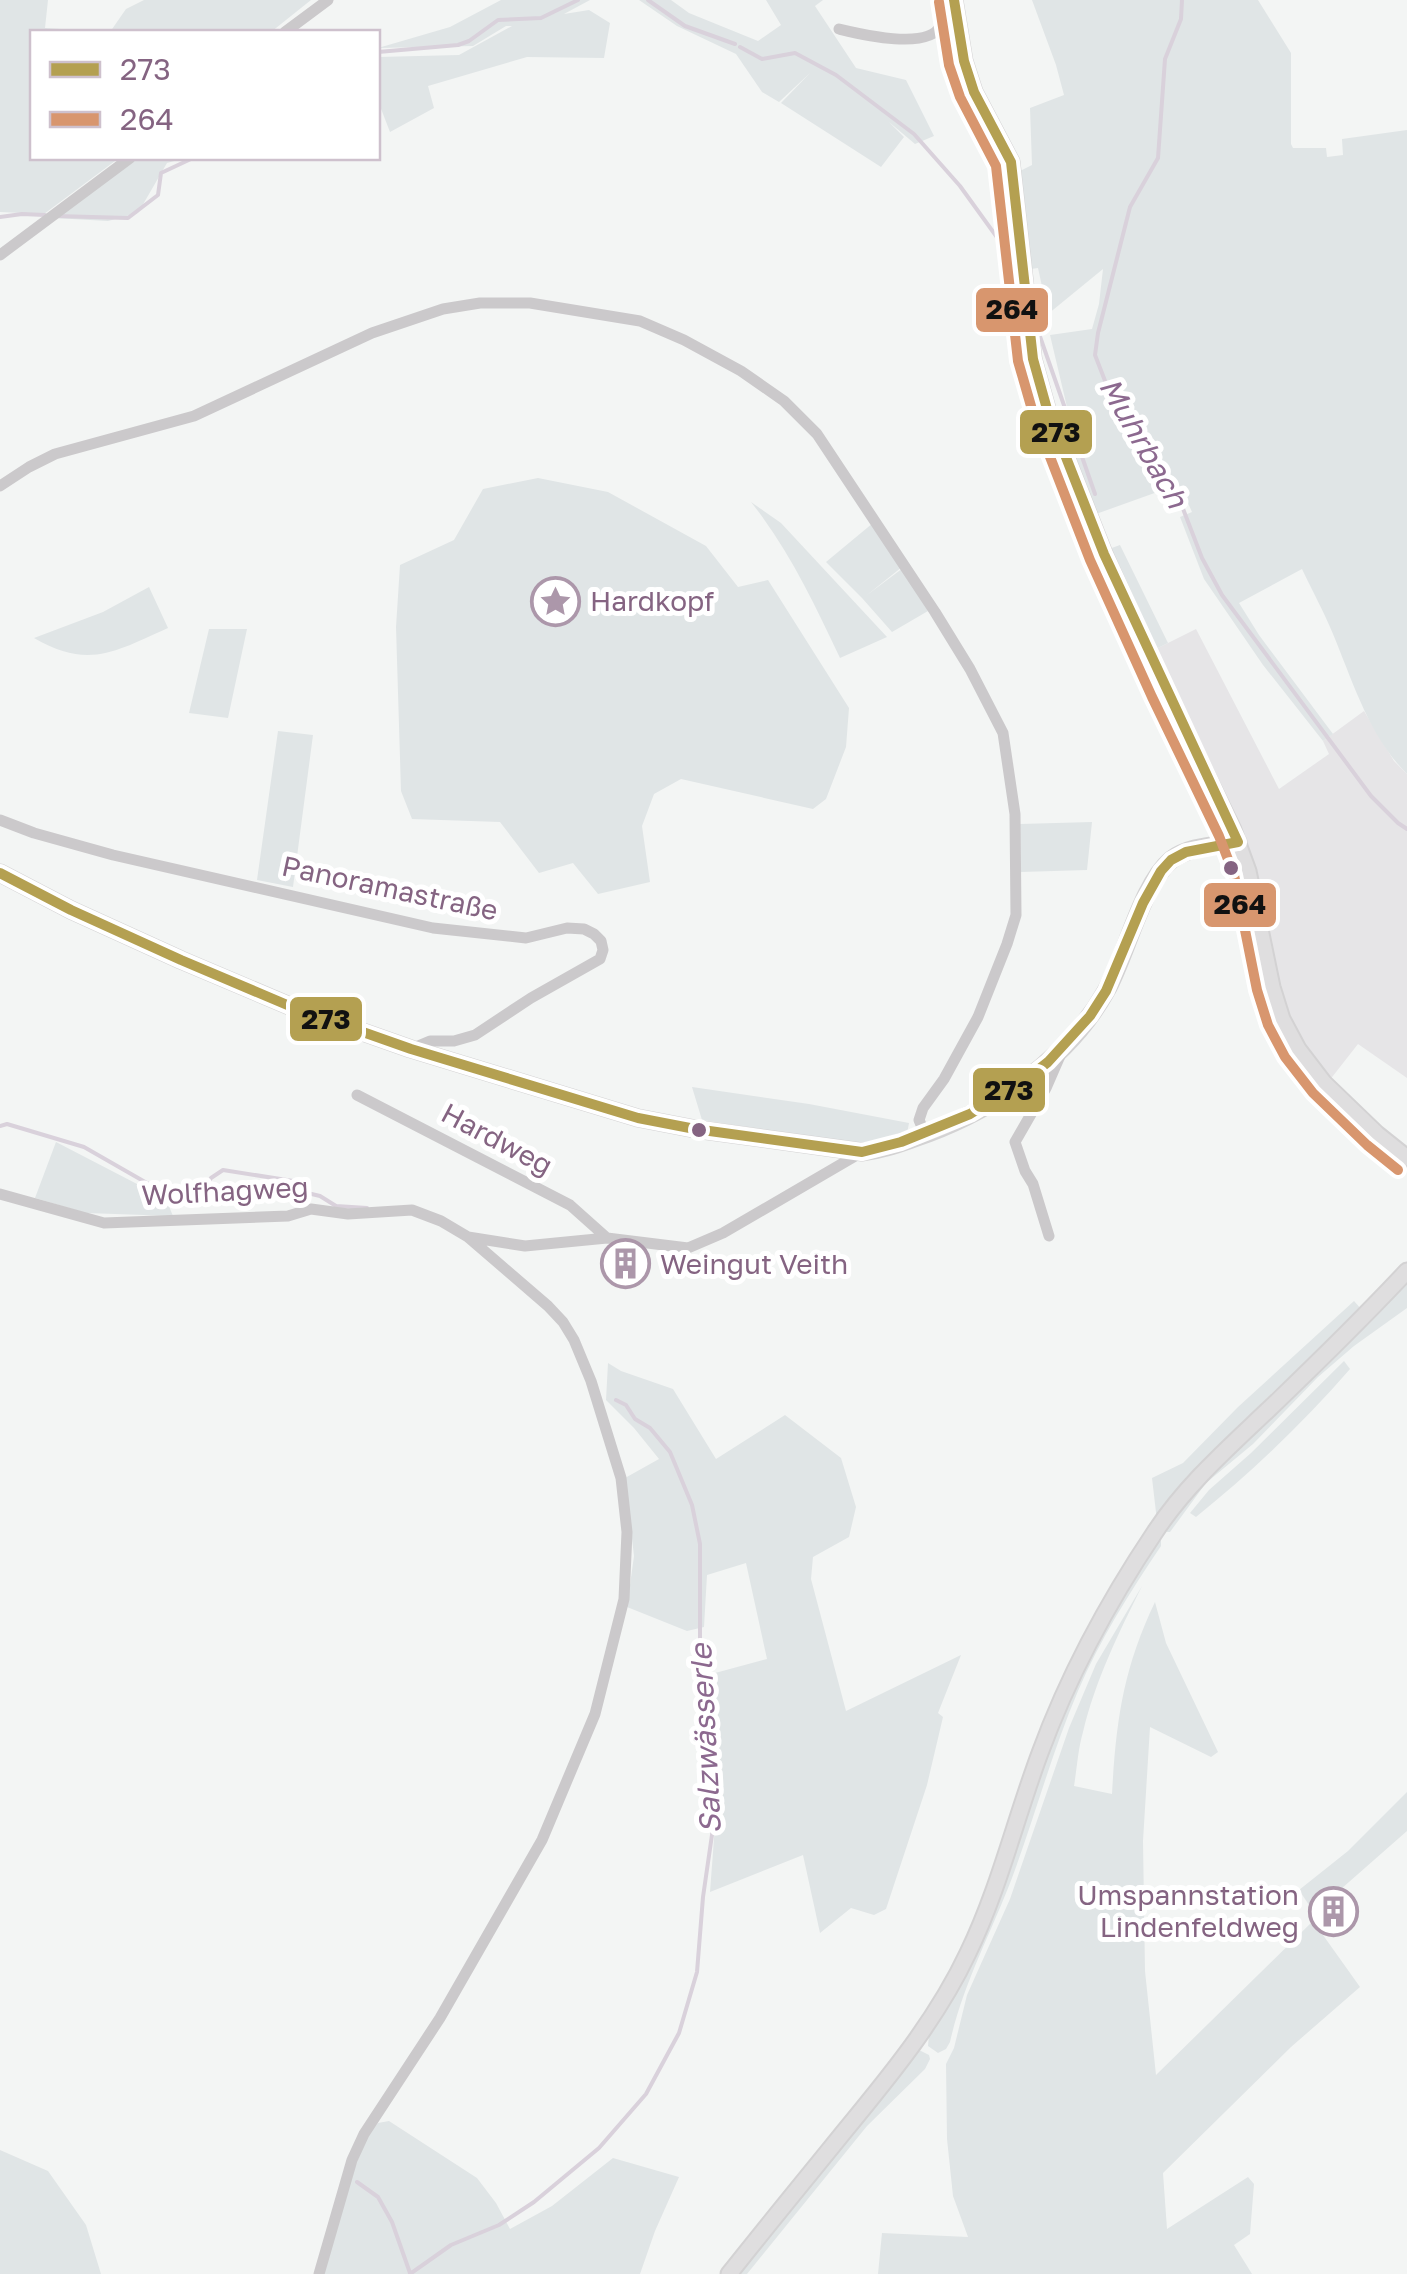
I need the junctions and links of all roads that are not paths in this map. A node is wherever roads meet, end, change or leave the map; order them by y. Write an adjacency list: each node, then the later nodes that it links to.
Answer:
1 (328, 0): 5 (street)
2 (943, 0): 4 (street)
3 (954, 0): 10 (street)
4 (838, 29)
5 (288, 30)
6 (127, 160): 7 (street)
7 (0, 256)
8 (0, 486): 15 (street)
9 (0, 820): 12 (street, Panoramastraße)
10 (1238, 842): 13 (street); 17 (street)
11 (0, 873): 12 (street)
12 (411, 1049): 16 (street)
13 (1046, 1072): 15 (street); 19 (street)
14 (357, 1095): 21 (street, Hardweg)
15 (925, 1134): 16 (street)
16 (862, 1152): 21 (street, Wolfhagweg)
17 (1407, 1158)
18 (0, 1194): 20 (street, Wolfhagweg)
19 (1049, 1236)
20 (468, 1238): 21 (street, Wolfhagweg); 23 (street)
21 (607, 1238)
22 (1407, 1271): 24 (street)
23 (318, 2274)
24 (729, 2274)

